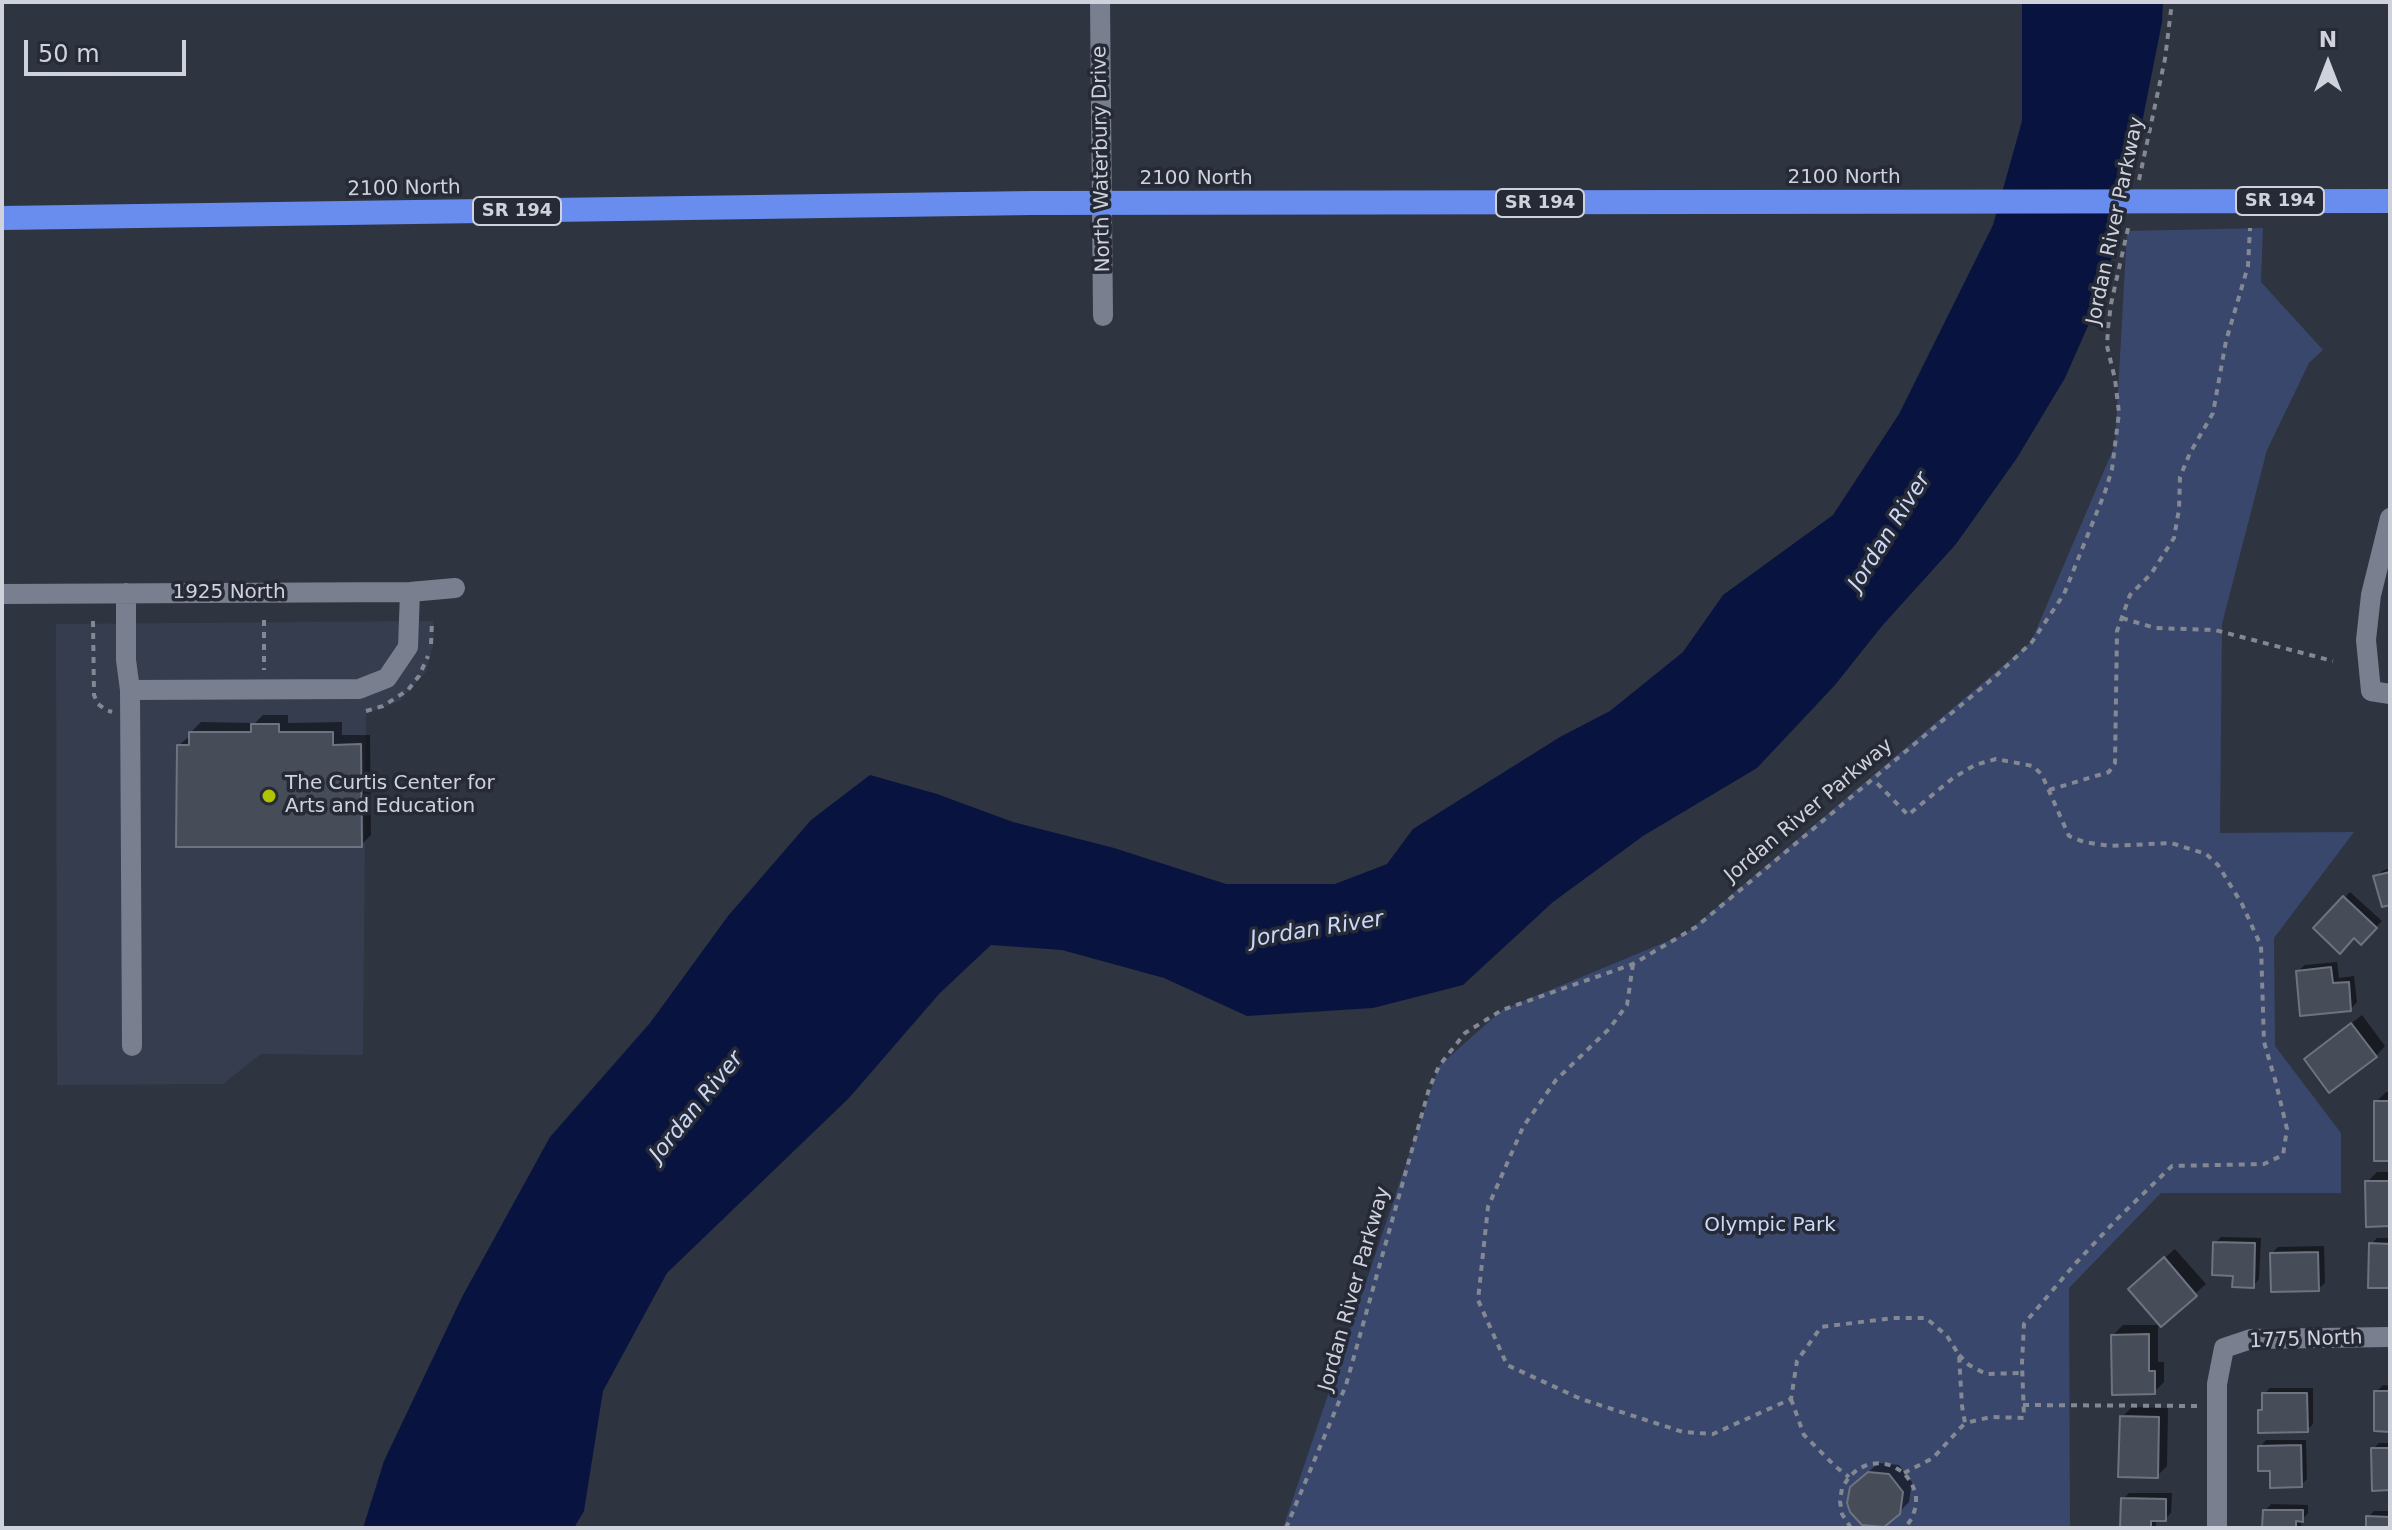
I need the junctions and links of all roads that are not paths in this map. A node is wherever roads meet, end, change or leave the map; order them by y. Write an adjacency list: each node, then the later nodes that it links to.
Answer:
1 (1100, 2): 4 (street, North Waterbury Drive)
2 (2390, 201): 3 (highway, 2100 North / SR 194)
3 (2, 218)
4 (1103, 316)
5 (2390, 518): 11 (street)
6 (455, 588): 7 (street, 1925 North)
7 (410, 592): 8 (street, 1925 North); 10 (street)
8 (126, 593): 9 (street, 1925 North); 10 (street)
9 (2, 594)
10 (130, 690): 12 (street)
11 (2380, 692)
12 (132, 1046)
13 (2390, 1337): 14 (street, 1775 North)
14 (2217, 1528)

